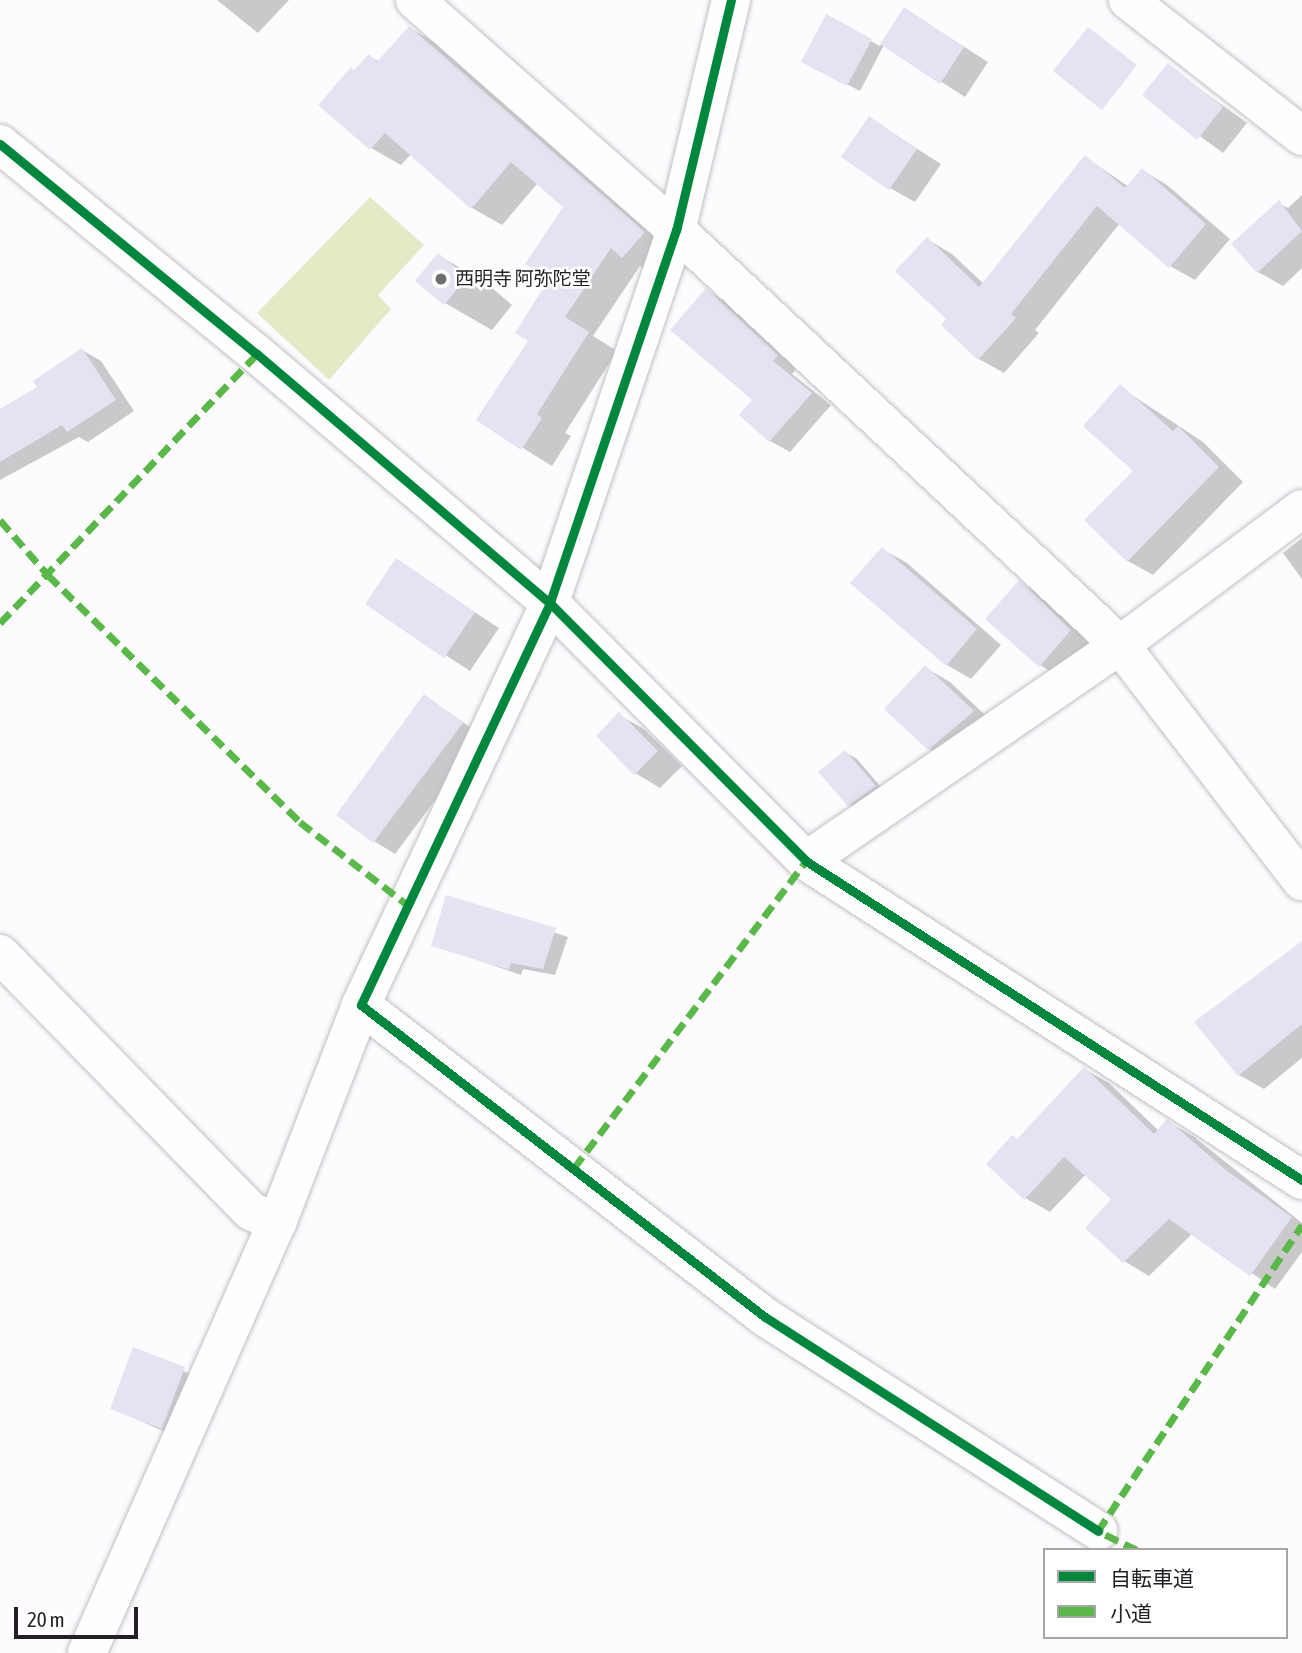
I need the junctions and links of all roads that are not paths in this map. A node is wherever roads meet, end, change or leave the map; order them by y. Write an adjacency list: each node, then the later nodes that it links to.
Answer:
1 (415, 0): 6 (street)
2 (731, 0): 6 (street)
3 (1128, 0): 4 (street)
4 (1302, 136)
5 (0, 144): 8 (street)
6 (676, 230): 8 (street); 9 (street)
7 (1302, 509): 9 (street)
8 (550, 603): 10 (street); 13 (street)
9 (1120, 645): 10 (street); 11 (street)
10 (806, 861): 14 (street)
11 (1302, 881)
12 (0, 954): 15 (street)
13 (361, 1006): 15 (street); 16 (street)
14 (1302, 1180)
15 (276, 1223): 17 (street)
16 (1098, 1531)
17 (87, 1653)

